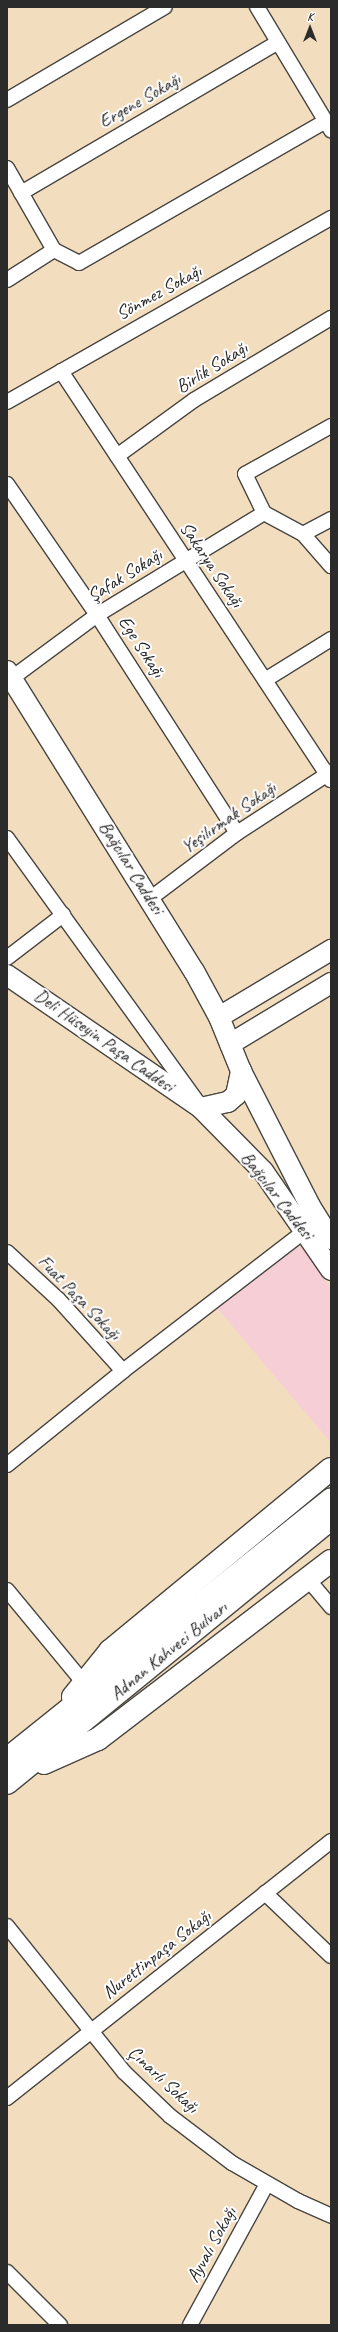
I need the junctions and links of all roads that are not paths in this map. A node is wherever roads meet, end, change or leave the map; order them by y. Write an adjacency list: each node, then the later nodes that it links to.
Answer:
1 (165, 7): 4 (street)
2 (257, 7): 3 (street)
3 (278, 42): 5 (street); 7 (street, Ergene Sokağı)
4 (7, 100)
5 (328, 125): 9 (street)
6 (7, 168): 7 (street)
7 (21, 193): 9 (street)
8 (331, 218): 12 (street, Sönmez Sokağı)
9 (54, 250): 10 (street)
10 (7, 280)
11 (331, 318): 15 (street, Birlik Sokağı)
12 (60, 371): 13 (street, Sönmez Sokağı); 15 (street, Sakarya Sokağı)
13 (7, 402)
14 (331, 426): 17 (street)
15 (117, 456): 20 (street, Sakarya Sokağı)
16 (7, 484): 22 (street, Ege Sokağı)
17 (264, 513): 19 (street); 20 (street, Şafak Sokağı)
18 (331, 519): 19 (street)
19 (303, 534): 21 (street)
20 (186, 561): 22 (street, Şafak Sokağı); 25 (street, Sakarya Sokağı)
21 (331, 566)
22 (97, 614): 24 (street, Şafak Sokağı); 27 (street, Ege Sokağı)
23 (331, 639): 25 (street)
24 (9, 675): 29 (main road, Bağcılar Caddesi)
25 (265, 680): 26 (street, Sakarya Sokağı)
26 (330, 776): 27 (street, Yeşilırmak Sokağı)
27 (237, 833): 29 (street, Yeşilırmak Sokağı)
28 (7, 838): 30 (street, Bağcılar Caddesi)
29 (151, 898): 35 (main road, Bağcılar Caddesi)
30 (63, 915): 32 (street); 38 (street, Bağcılar Caddesi)
31 (331, 950): 35 (main road)
32 (7, 958)
33 (7, 975): 38 (main road, Deli Hüseyin Paşa Caddesi)
34 (330, 987): 36 (main road)
35 (219, 1018): 36 (main road, Bağcılar Caddesi)
36 (230, 1044): 37 (main road, Bağcılar Caddesi)
37 (241, 1071): 38 (main road); 39 (main road, Bağcılar Caddesi)
38 (201, 1108): 39 (main road, Bağcılar Caddesi)
39 (319, 1222): 40 (main road, Bağcılar Caddesi); 42 (main road, Bağcılar Caddesi); 43 (street)
40 (331, 1239)
41 (7, 1252): 43 (street, Fuat Paşa Sokağı)
42 (331, 1270)
43 (123, 1371): 44 (street)
44 (7, 1465)
45 (327, 1475): 52 (main road)
46 (331, 1499): 53 (main road, Adnan Kahveci Bulvarı)
47 (331, 1519): 54 (main road, Adnan Kahveci Bulvarı)
48 (331, 1561): 49 (main road)
49 (307, 1578): 51 (street); 54 (main road)
50 (7, 1590): 52 (street)
51 (331, 1607)
52 (83, 1682): 53 (main road)
53 (56, 1721): 54 (main road, Adnan Kahveci Bulvarı)
54 (11, 1772)
55 (331, 1841): 56 (street, Nurettinpaşa Sokağı)
56 (265, 1893): 58 (street); 59 (street, Nurettinpaşa Sokağı)
57 (7, 1926): 59 (street, Çınarlı Sokağı)
58 (331, 1956)
59 (90, 2032): 60 (street, Nurettinpaşa Sokağı); 61 (street, Çınarlı Sokağı)
60 (7, 2098)
61 (267, 2184): 62 (street, Çınarlı Sokağı); 65 (street, Ayvalı Sokağı)
62 (331, 2216)
63 (7, 2272): 64 (street)
64 (60, 2325)
65 (190, 2325)

